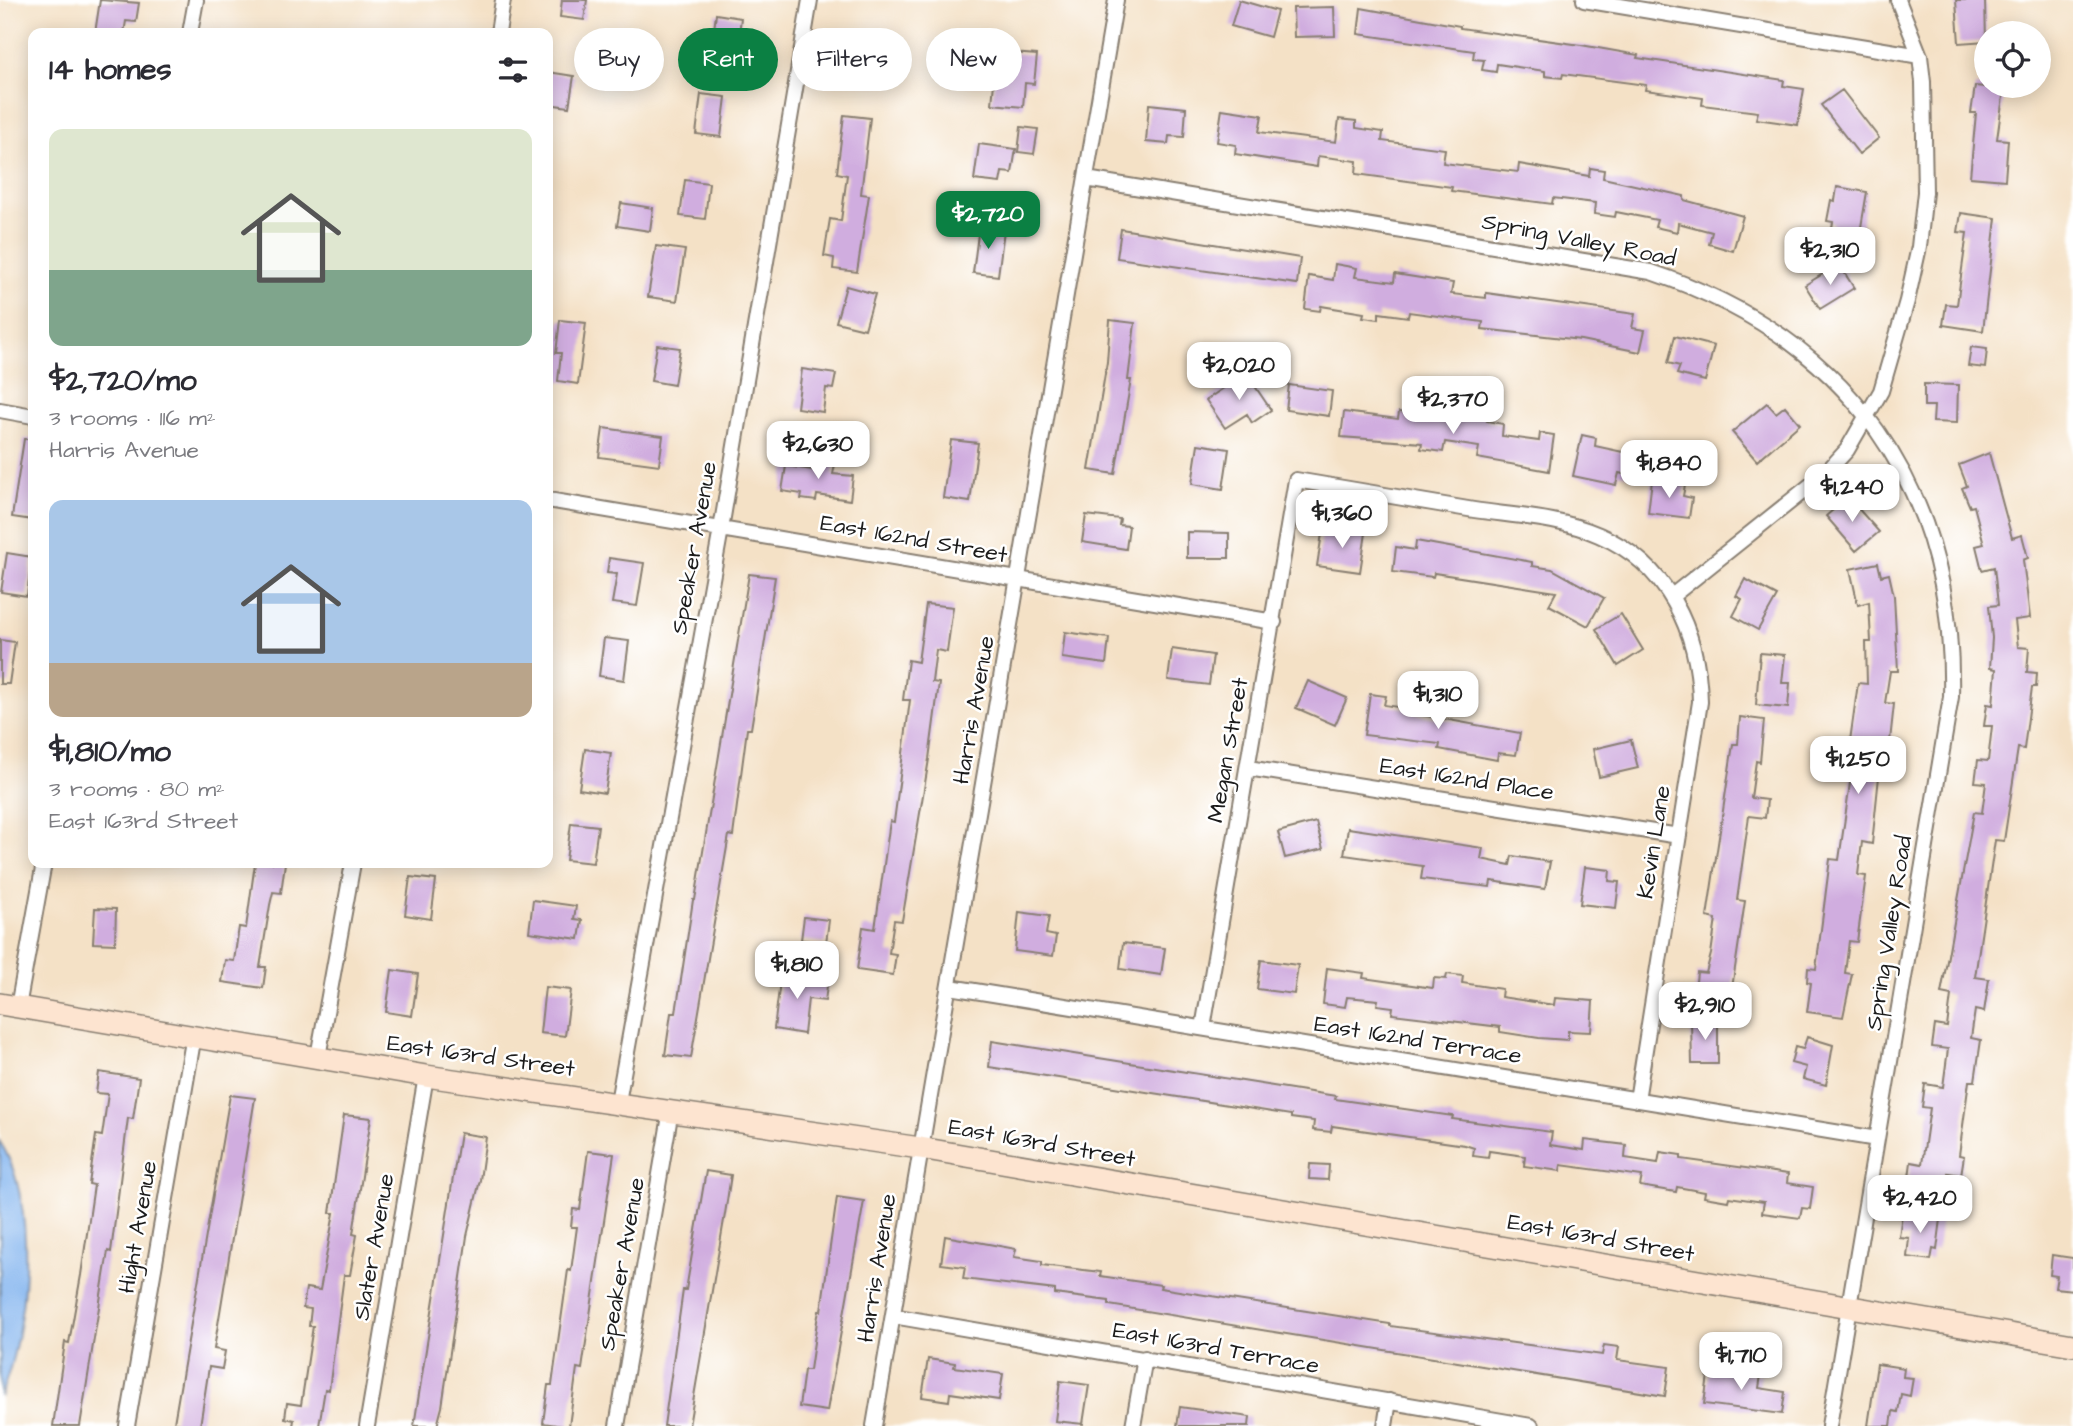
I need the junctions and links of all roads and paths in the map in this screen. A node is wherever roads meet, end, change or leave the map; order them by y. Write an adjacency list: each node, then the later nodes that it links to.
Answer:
1 (196, 0): 7 (street)
2 (503, 0): 8 (street)
3 (810, 0): 16 (street, Speaker Avenue)
4 (1116, 0): 10 (street, Harris Avenue)
5 (1584, 0): 9 (street)
6 (1898, 0): 9 (street)
7 (191, 28)
8 (499, 28)
9 (1920, 56): 13 (street)
10 (1086, 180): 13 (street, Spring Valley Road); 17 (street, Harris Avenue)
11 (0, 410): 12 (street)
12 (28, 415)
13 (1868, 419): 18 (street); 33 (street, Spring Valley Road)
14 (1296, 480): 18 (street, Kevin Lane); 19 (street, Megan Street)
15 (553, 501): 16 (street, East 162nd Street)
16 (721, 529): 17 (street, East 162nd Street); 31 (street, Speaker Avenue)
17 (1019, 579): 19 (street, East 162nd Street); 24 (street, Harris Avenue)
18 (1672, 596): 21 (street, Kevin Lane)
19 (1274, 622): 20 (street, Megan Street)
20 (1248, 768): 21 (street, East 162nd Place); 26 (street, Megan Street)
21 (1679, 836): 30 (street, Kevin Lane)
22 (43, 868): 25 (street)
23 (352, 868): 28 (street)
24 (950, 988): 26 (street, East 162nd Terrace); 34 (street, Harris Avenue)
25 (9, 1005): 27 (street, East 163rd Street)
26 (1203, 1028): 30 (street, East 162nd Terrace)
27 (194, 1035): 28 (street, East 163rd Street); 40 (street, Hight Avenue)
28 (318, 1058): 29 (street, East 163rd Street)
29 (426, 1076): 31 (street, East 163rd Street); 41 (street, Slater Avenue)
30 (1637, 1100): 33 (street, East 162nd Terrace)
31 (618, 1102): 32 (street, East 163rd Street)
32 (671, 1110): 34 (street, East 163rd Street); 42 (street, Speaker Avenue)
33 (1877, 1139): 35 (street, Spring Valley Road)
34 (920, 1149): 35 (street, East 163rd Street); 36 (street, Harris Avenue)
35 (1850, 1307): 37 (street, East 163rd Street); 47 (street, Spring Valley Road)
36 (893, 1316): 38 (street, East 163rd Terrace); 43 (street, Harris Avenue)
37 (2073, 1345)
38 (1144, 1358): 39 (street, East 163rd Terrace); 44 (street)
39 (1389, 1401): 45 (street); 46 (street, East 163rd Terrace)
40 (127, 1426)
41 (367, 1426)
42 (617, 1426)
43 (874, 1426)
44 (1133, 1426)
45 (1385, 1426)
46 (1531, 1426)
47 (1829, 1426)

